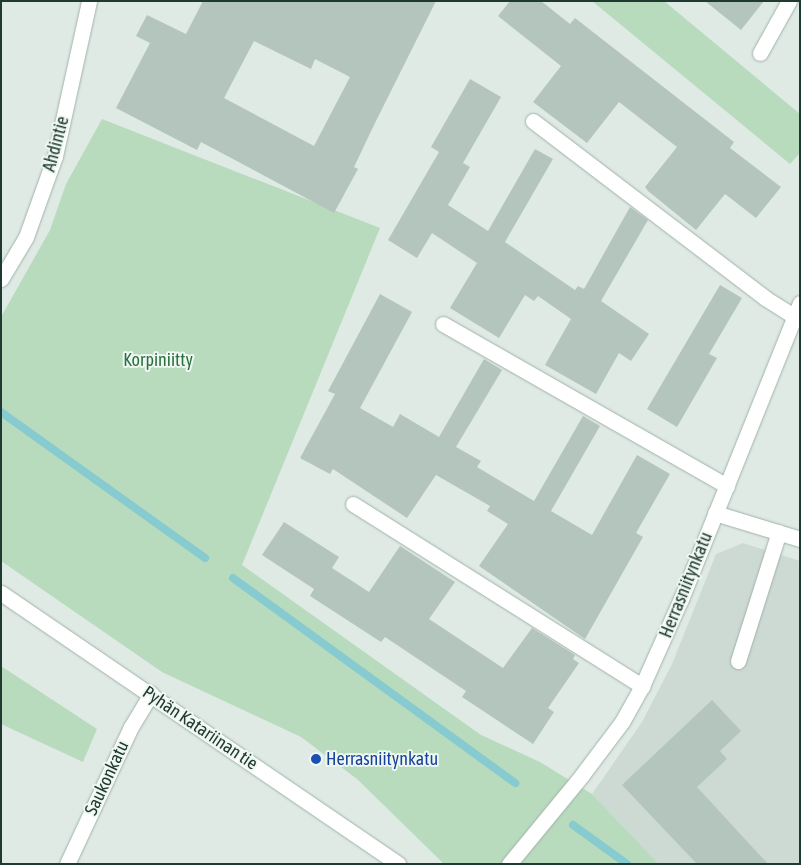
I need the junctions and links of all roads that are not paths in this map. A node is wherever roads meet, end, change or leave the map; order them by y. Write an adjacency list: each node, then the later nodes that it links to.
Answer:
1 (90, 1): 5 (street, Ahdintie)
2 (789, 1): 3 (street)
3 (760, 53)
4 (533, 121): 6 (street)
5 (1, 279)
6 (797, 310): 8 (street, Herrasniitynkatu)
7 (443, 324): 8 (street)
8 (727, 486): 10 (street, Herrasniitynkatu)
9 (353, 504): 15 (street)
10 (715, 513): 11 (street); 15 (street, Herrasniitynkatu)
11 (779, 532): 12 (street); 14 (street)
12 (800, 539)
13 (1, 593): 16 (street, Pyhän Katariinan tie)
14 (738, 661)
15 (642, 686): 19 (street, Herrasniitynkatu)
16 (151, 694): 17 (street, Saukonkatu); 18 (street, Pyhän Katariinan tie)
17 (67, 864)
18 (398, 864)
19 (509, 864)

